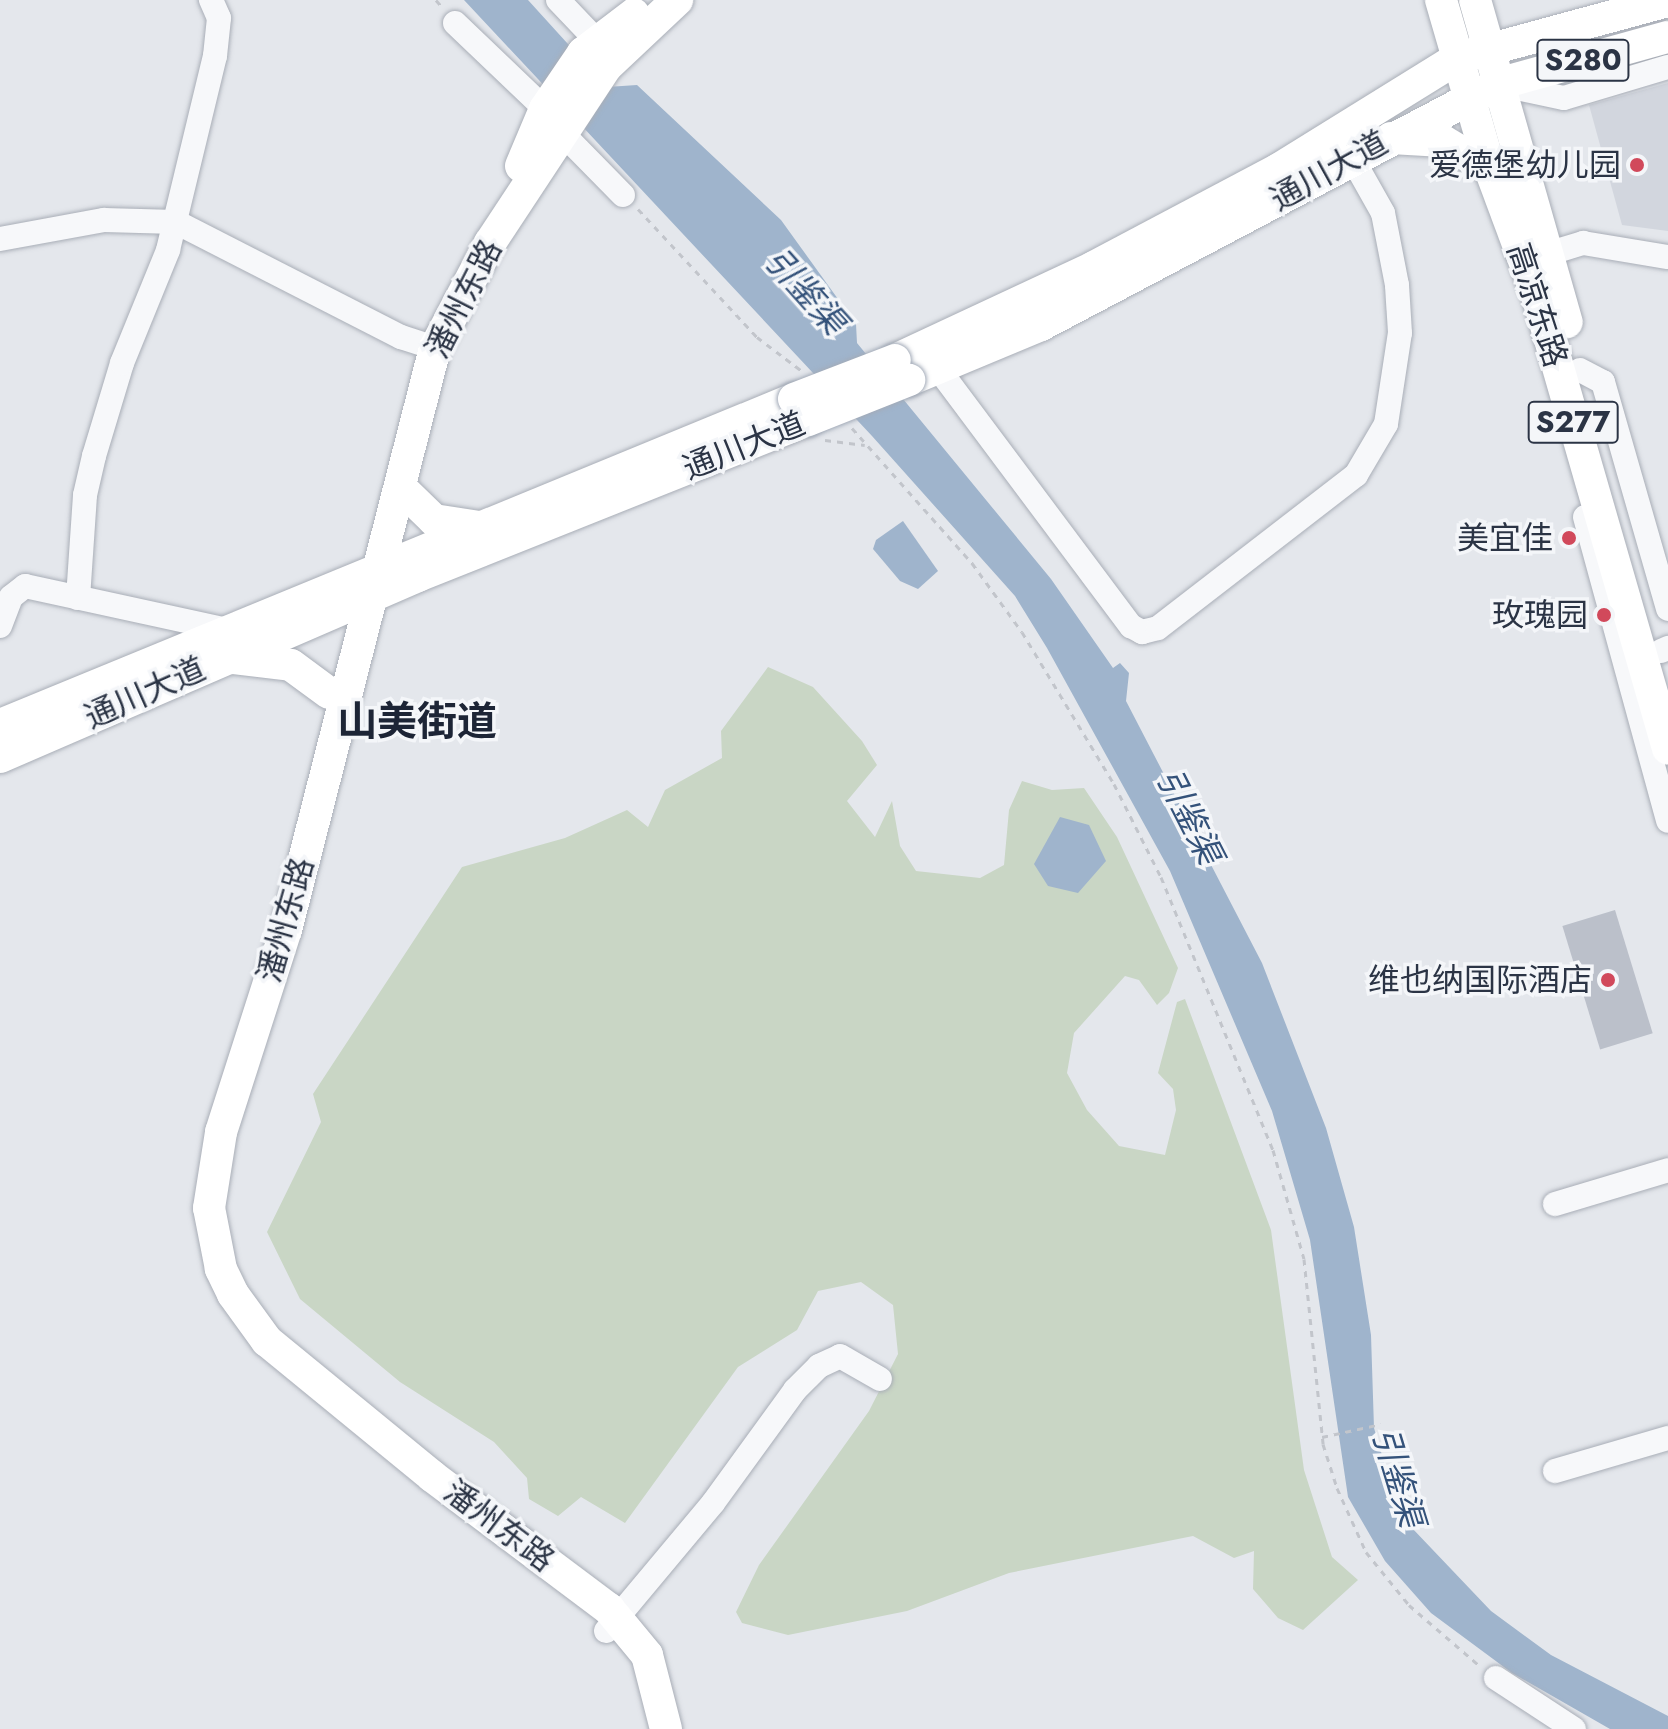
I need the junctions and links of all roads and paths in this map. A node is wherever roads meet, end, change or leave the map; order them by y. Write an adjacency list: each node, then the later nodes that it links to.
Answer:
1 (211, 0): 20 (street)
2 (558, 0): 11 (street)
3 (651, 0): 11 (main road, 潘州东路)
4 (677, 0): 11 (main road, 潘州东路)
5 (1441, 0): 12 (main road, 高凉东路 / S277)
6 (1475, 0): 10 (main road, 高凉东路 / S277)
7 (1668, 1): 10 (main road, S280)
8 (455, 23): 15 (street)
9 (1668, 37): 14 (main road, S280)
10 (1488, 49): 12 (main road, S280); 14 (main road, 高凉东路 / S277)
11 (594, 55): 15 (main road, 潘州东路)
12 (1458, 58): 14 (main road, 高凉东路 / S277); 26 (main road, 通川大道)
13 (1668, 67): 14 (street)
14 (1484, 90): 16 (main road, 通川大道); 18 (main road, 高凉东路 / S277); 22 (main road, 高凉东路 / S277)
15 (557, 115): 19 (street); 25 (main road, 潘州东路)
16 (1388, 139): 17 (main road, 通川大道); 18 (main road)
17 (1352, 158): 26 (main road, 通川大道); 26 (street)
18 (1490, 169): 24 (main road, 高凉东路 / S277)
19 (623, 195): 28 (path)
20 (176, 222): 21 (street); 25 (street); 34 (street)
21 (0, 239)
22 (1547, 254): 23 (street); 24 (main road, 高凉东路 / S277)
23 (1668, 257)
24 (1548, 294): 27 (main road, 高凉东路 / S277)
25 (428, 345): 31 (main road, 潘州东路); 33 (main road, 潘州东路)
26 (916, 364): 28 (main road, 通川大道, bridge)
27 (1568, 367): 35 (street); 39 (main road, 高凉东路 / S277); 39 (main road, 高凉东路 / S277)
28 (805, 409): 30 (path); 32 (main road, 通川大道); 33 (main road, 通川大道)
29 (849, 425): 30 (path)
30 (867, 445): 49 (path)
31 (400, 487): 32 (main road); 33 (main road, 潘州东路)
32 (479, 527): 33 (main road, 通川大道)
33 (364, 587): 37 (main road, 通川大道); 40 (main road, 潘州东路); 52 (main road, 潘州东路)
34 (78, 598): 36 (street); 37 (street)
35 (1668, 609)
36 (0, 626)
37 (226, 644): 38 (main road, 通川大道); 40 (main road)
38 (181, 664): 41 (main road, 通川大道); 42 (main road, 通川大道)
39 (1655, 669): 43 (main road, 高凉东路 / S277)
40 (329, 693): 52 (main road, 潘州东路)
41 (0, 725)
42 (0, 757)
43 (1663, 758): 44 (street)
44 (1668, 821)
45 (1668, 1170): 46 (street)
46 (1555, 1204)
47 (880, 1379): 52 (street)
48 (1381, 1424): 49 (path)
49 (1322, 1437): 53 (path)
50 (1668, 1438): 51 (street)
51 (1555, 1471)
52 (611, 1624): 54 (main road, 潘州东路); 55 (main road, 潘州东路)
53 (1496, 1678): 56 (street)
54 (651, 1729)
55 (666, 1729)
56 (1574, 1729)

